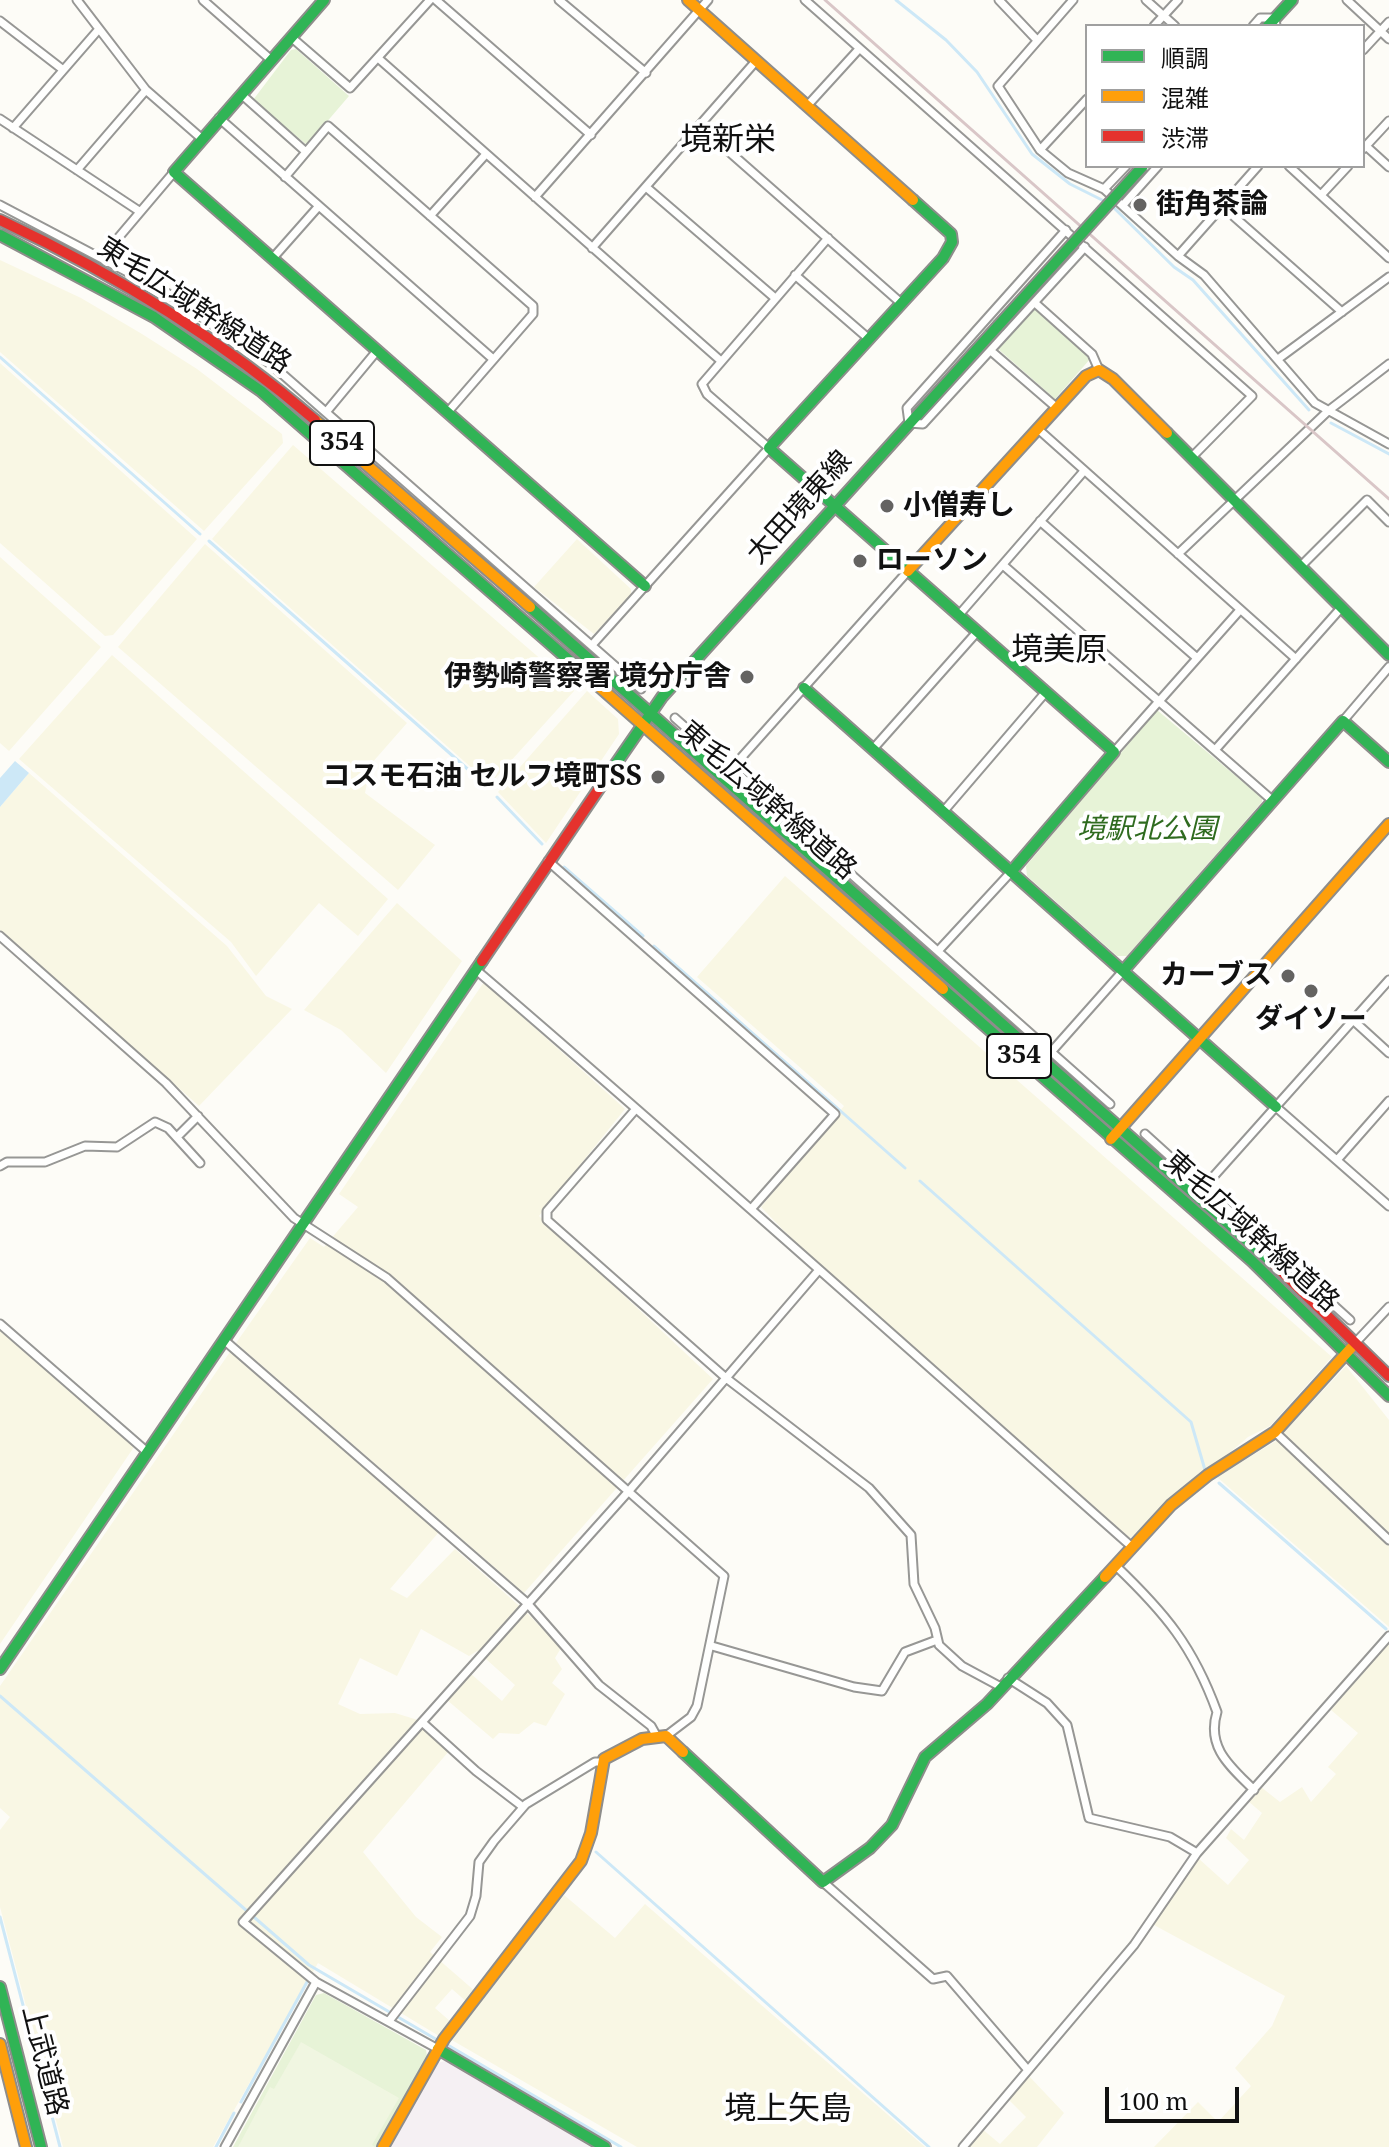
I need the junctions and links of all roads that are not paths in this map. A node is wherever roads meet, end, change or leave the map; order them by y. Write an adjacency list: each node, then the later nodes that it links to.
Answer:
1 (77, 0): 24 (street)
2 (203, 0): 32 (street)
3 (430, 0): 31 (street)
4 (436, 0): 45 (street)
5 (559, 0): 35 (street)
6 (688, 0): 16 (main road)
7 (708, 0): 16 (street)
8 (805, 0): 30 (street)
9 (999, 0): 27 (street)
10 (1073, 0): 27 (street)
11 (1146, 0): 17 (street)
12 (1178, 0): 17 (street)
13 (1292, 0): 20 (main road)
14 (1347, 0): 25 (street)
15 (322, 1): 26 (main road)
16 (699, 10): 33 (main road); 35 (street)
17 (1163, 15): 21 (street); 22 (street)
18 (0, 21): 34 (street)
19 (1389, 22): 25 (street)
20 (1273, 23): 23 (street)
21 (1156, 24)
22 (1173, 24)
23 (1255, 24)
24 (99, 29): 34 (street); 36 (street)
25 (1381, 31): 28 (street); 29 (street)
26 (291, 37): 31 (street); 32 (main road)
27 (1036, 39): 48 (street)
28 (1389, 39)
29 (1365, 48)
30 (859, 49): 39 (street); 72 (street)
31 (378, 58): 50 (street)
32 (270, 59): 37 (main road)
33 (756, 61): 39 (main road); 43 (street)
34 (62, 69): 44 (street)
35 (646, 73): 45 (street)
36 (146, 90): 46 (street); 58 (street)
37 (241, 94): 40 (main road); 49 (street)
38 (1085, 101): 48 (street)
39 (807, 106): 84 (main road)
40 (219, 118): 46 (main road); 60 (street)
41 (0, 119): 44 (street)
42 (1389, 121): 47 (street)
43 (700, 126): 61 (street); 74 (street)
44 (13, 128): 58 (street)
45 (591, 135): 64 (street)
46 (201, 138): 59 (main road)
47 (1365, 148): 51 (street)
48 (1040, 150): 62 (street)
49 (306, 152): 60 (street); 70 (street)
50 (486, 154): 64 (street); 70 (street)
51 (1389, 167)
52 (1124, 168): 62 (street)
53 (1141, 168): 101 (main road, 太田境東線, bridge)
54 (1156, 168): 66 (street)
55 (1256, 168): 67 (street)
56 (1291, 168): 63 (street)
57 (1346, 168): 63 (street)
58 (77, 170): 69 (street)
59 (174, 172): 69 (street); 80 (main road)
60 (285, 177): 68 (street)
61 (646, 187): 76 (street); 83 (street)
62 (1104, 189): 66 (street)
63 (1321, 195): 79 (street)
64 (535, 197): 76 (street)
65 (0, 205): 78 (street)
66 (1123, 205): 77 (street)
67 (1222, 206): 77 (street); 86 (street)
68 (318, 207): 80 (street); 92 (street)
69 (139, 211): 78 (street)
70 (430, 216): 92 (street)
71 (0, 220): 87 (main road, 東毛広域幹線道路 / 354)
72 (1066, 230): 75 (street); 101 (street)
73 (0, 235): 134 (main road, 東毛広域幹線道路 / 354)
74 (828, 238): 81 (street); 84 (street)
75 (1085, 247): 85 (street); 105 (street)
76 (592, 248): 94 (street)
77 (1178, 256): 93 (street)
78 (102, 257): 88 (street)
79 (1389, 258)
80 (272, 259): 91 (main road)
81 (795, 275): 83 (street); 89 (street)
82 (1389, 277): 86 (street)
83 (775, 298): 94 (street)
84 (901, 303): 89 (main road)
85 (1035, 303): 90 (street); 96 (street)
86 (1342, 312): 93 (street)
87 (172, 314): 88 (street); 116 (main road, 東毛広域幹線道路 / 354)
88 (204, 317): 98 (street)
89 (869, 339): 104 (main road)
90 (991, 351): 97 (street); 101 (street)
91 (376, 352): 98 (street); 100 (main road)
92 (493, 359): 100 (street)
93 (1278, 359): 99 (street)
94 (721, 361): 104 (street)
95 (1389, 364): 99 (street)
96 (1099, 370): 97 (main road); 105 (main road)
97 (1057, 408): 102 (main road)
98 (327, 411): 112 (street)
99 (1328, 411): 103 (street); 107 (street)
100 (447, 413): 117 (main road)
101 (909, 423): 108 (main road, 太田境東線)
102 (1038, 429): 106 (street); 115 (main road)
103 (1389, 444)
104 (769, 448): 108 (main road); 117 (street)
105 (1191, 458): 107 (main road)
106 (1084, 471): 109 (street); 111 (street)
107 (1231, 501): 111 (street); 114 (main road)
108 (834, 506): 115 (main road); 131 (main road, 太田境東線)
109 (1040, 521): 113 (street); 124 (street)
110 (1389, 522): 114 (street)
111 (1178, 554): 119 (street)
112 (496, 559): 116 (street); 122 (street)
113 (1003, 565): 120 (street); 130 (street)
114 (1300, 567): 118 (main road)
115 (908, 571): 120 (main road); 127 (street)
116 (505, 584): 131 (main road, 東毛広域幹線道路 / 354)
117 (645, 586): 122 (street)
118 (1341, 608): 123 (main road); 125 (street)
119 (1240, 610): 124 (street); 125 (street)
120 (958, 616): 121 (main road)
121 (977, 632): 129 (main road); 135 (street)
122 (592, 645): 128 (street)
123 (1389, 655)
124 (1197, 658): 130 (street)
125 (1296, 659): 136 (street)
126 (1389, 667): 133 (street)
127 (804, 688): 135 (main road); 139 (street)
128 (641, 689)
129 (1045, 693): 137 (main road); 141 (street)
130 (1160, 702): 136 (street); 137 (street)
131 (651, 712): 134 (main road, 太田境東線); 142 (main road, 東毛広域幹線道路 / 354)
132 (675, 718): 139 (street)
133 (1343, 721): 138 (main road); 140 (main road)
134 (642, 724): 145 (main road, 太田境東線); 166 (main road, 東毛広域幹線道路 / 354)
135 (873, 749): 141 (main road)
136 (1215, 750): 140 (street)
137 (1114, 752): 146 (main road)
138 (1389, 762)
139 (732, 768): 143 (street)
140 (1273, 801): 150 (main road)
141 (943, 812): 146 (main road)
142 (765, 815): 143 (street); 154 (main road, 東毛広域幹線道路 / 354)
143 (792, 821): 148 (street)
144 (1389, 824): 155 (main road)
145 (548, 861): 149 (main road, 太田境東線); 174 (street)
146 (1011, 872): 148 (street); 150 (main road)
147 (0, 936): 162 (street)
148 (939, 950): 152 (street)
149 (475, 969): 161 (street); 175 (main road, 太田境東線)
150 (1123, 971): 155 (main road); 156 (street)
151 (1389, 980): 153 (street)
152 (1006, 1011): 154 (street); 156 (street)
153 (1354, 1021): 157 (street); 160 (street)
154 (1009, 1031): 163 (main road, 東毛広域幹線道路 / 354)
155 (1200, 1040): 160 (main road); 163 (main road)
156 (1052, 1051): 159 (street)
157 (1389, 1053)
158 (1389, 1101): 167 (street)
159 (1110, 1104)
160 (1276, 1107): 167 (street); 172 (street)
161 (635, 1110): 174 (street); 186 (street)
162 (198, 1116): 165 (street); 175 (street)
163 (1121, 1128): 166 (main road); 171 (main road, 東毛広域幹線道路 / 354)
164 (1145, 1134): 170 (street)
165 (177, 1137): 168 (street); 169 (street)
166 (1111, 1139): 184 (main road, 東毛広域幹線道路 / 354)
167 (1337, 1160): 173 (street)
168 (200, 1163)
169 (0, 1166)
170 (1188, 1171): 171 (street); 172 (street)
171 (1171, 1174): 177 (main road, 東毛広域幹線道路 / 354)
172 (1205, 1186): 176 (street)
173 (1389, 1206)
174 (752, 1208): 178 (street)
175 (301, 1224): 182 (main road, 太田境東線); 190 (street)
176 (1260, 1234): 177 (street); 180 (street)
177 (1259, 1253): 183 (main road, 東毛広域幹線道路 / 354)
178 (818, 1271): 186 (street); 192 (street)
179 (1389, 1307): 183 (street)
180 (1350, 1320)
181 (0, 1324): 189 (street)
182 (224, 1340): 189 (main road, 太田境東線); 194 (street)
183 (1357, 1341): 184 (main road); 185 (main road, 東毛広域幹線道路 / 354)
184 (1347, 1352): 187 (main road, 東毛広域幹線道路 / 354); 188 (main road)
185 (1389, 1376)
186 (726, 1378): 190 (street); 196 (street)
187 (1389, 1396)
188 (1275, 1432): 191 (street); 192 (main road)
189 (146, 1451): 198 (main road, 太田境東線)
190 (628, 1492): 194 (street); 197 (street)
191 (1389, 1540)
192 (1132, 1547): 193 (main road)
193 (1116, 1566): 199 (main road); 203 (street)
194 (527, 1603): 200 (street); 201 (street)
195 (1389, 1636): 203 (street)
196 (937, 1640): 197 (street); 199 (street)
197 (712, 1646): 201 (street)
198 (0, 1669)
199 (1004, 1682): 205 (street); 206 (main road)
200 (423, 1723): 204 (street); 207 (street)
201 (661, 1736): 202 (main road); 206 (main road)
202 (602, 1762): 204 (street); 211 (main road)
203 (1254, 1790): 205 (street)
204 (523, 1807): 209 (street)
205 (1197, 1853): 212 (street)
206 (823, 1882): 212 (street)
207 (316, 1982): 209 (street); 215 (street)
208 (0, 1987): 214 (main road, 上武道路)
209 (389, 2021): 211 (street)
210 (0, 2044): 213 (main road, 上武道路)
211 (440, 2045): 216 (main road); 217 (main road)
212 (1027, 2069): 218 (street)
213 (26, 2147)
214 (41, 2147)
215 (225, 2147)
216 (383, 2147)
217 (605, 2147)
218 (963, 2147)

